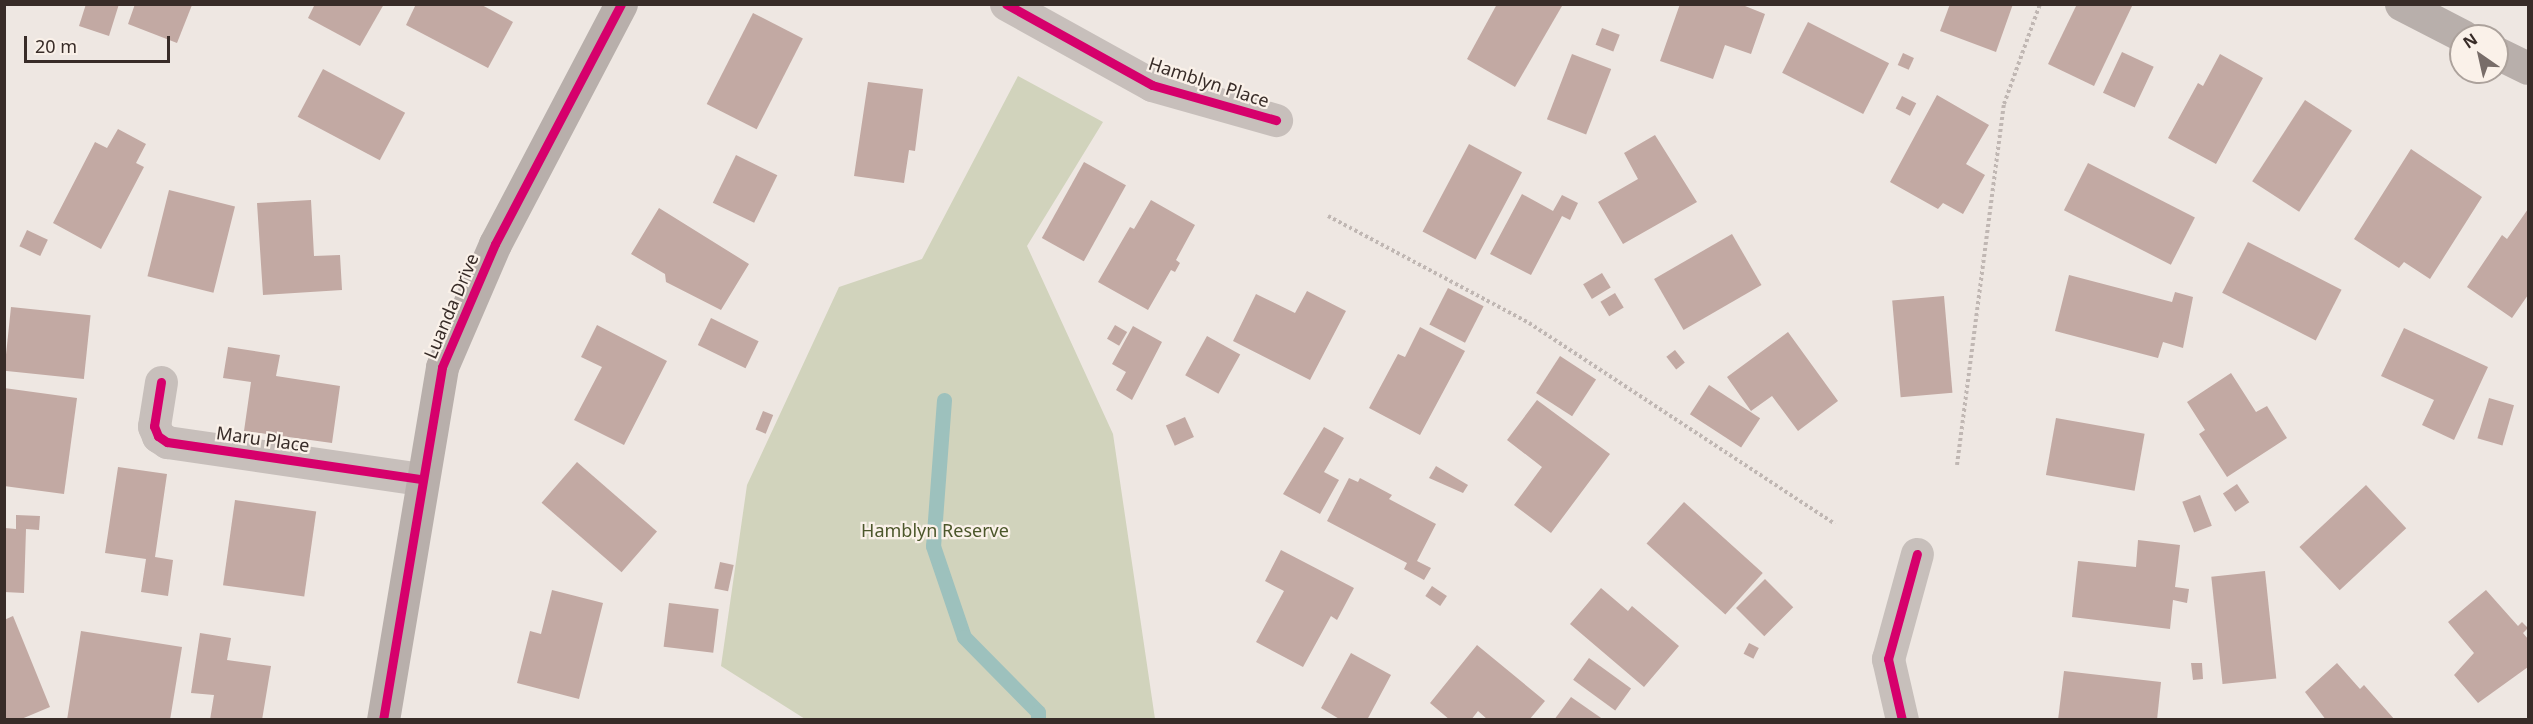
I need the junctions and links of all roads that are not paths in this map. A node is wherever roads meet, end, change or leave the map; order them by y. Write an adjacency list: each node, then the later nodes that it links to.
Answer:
1 (621, 4): 9 (street, Luanda Drive)
2 (1006, 4): 7 (street, Hamblyn Place)
3 (2402, 4): 4 (street)
4 (2449, 29)
5 (2509, 59): 6 (street)
6 (2529, 68)
7 (1276, 120)
8 (161, 382): 9 (street, Maru Place)
9 (421, 479): 11 (street, Luanda Drive)
10 (1917, 554): 12 (street)
11 (383, 720)
12 (1902, 720)

